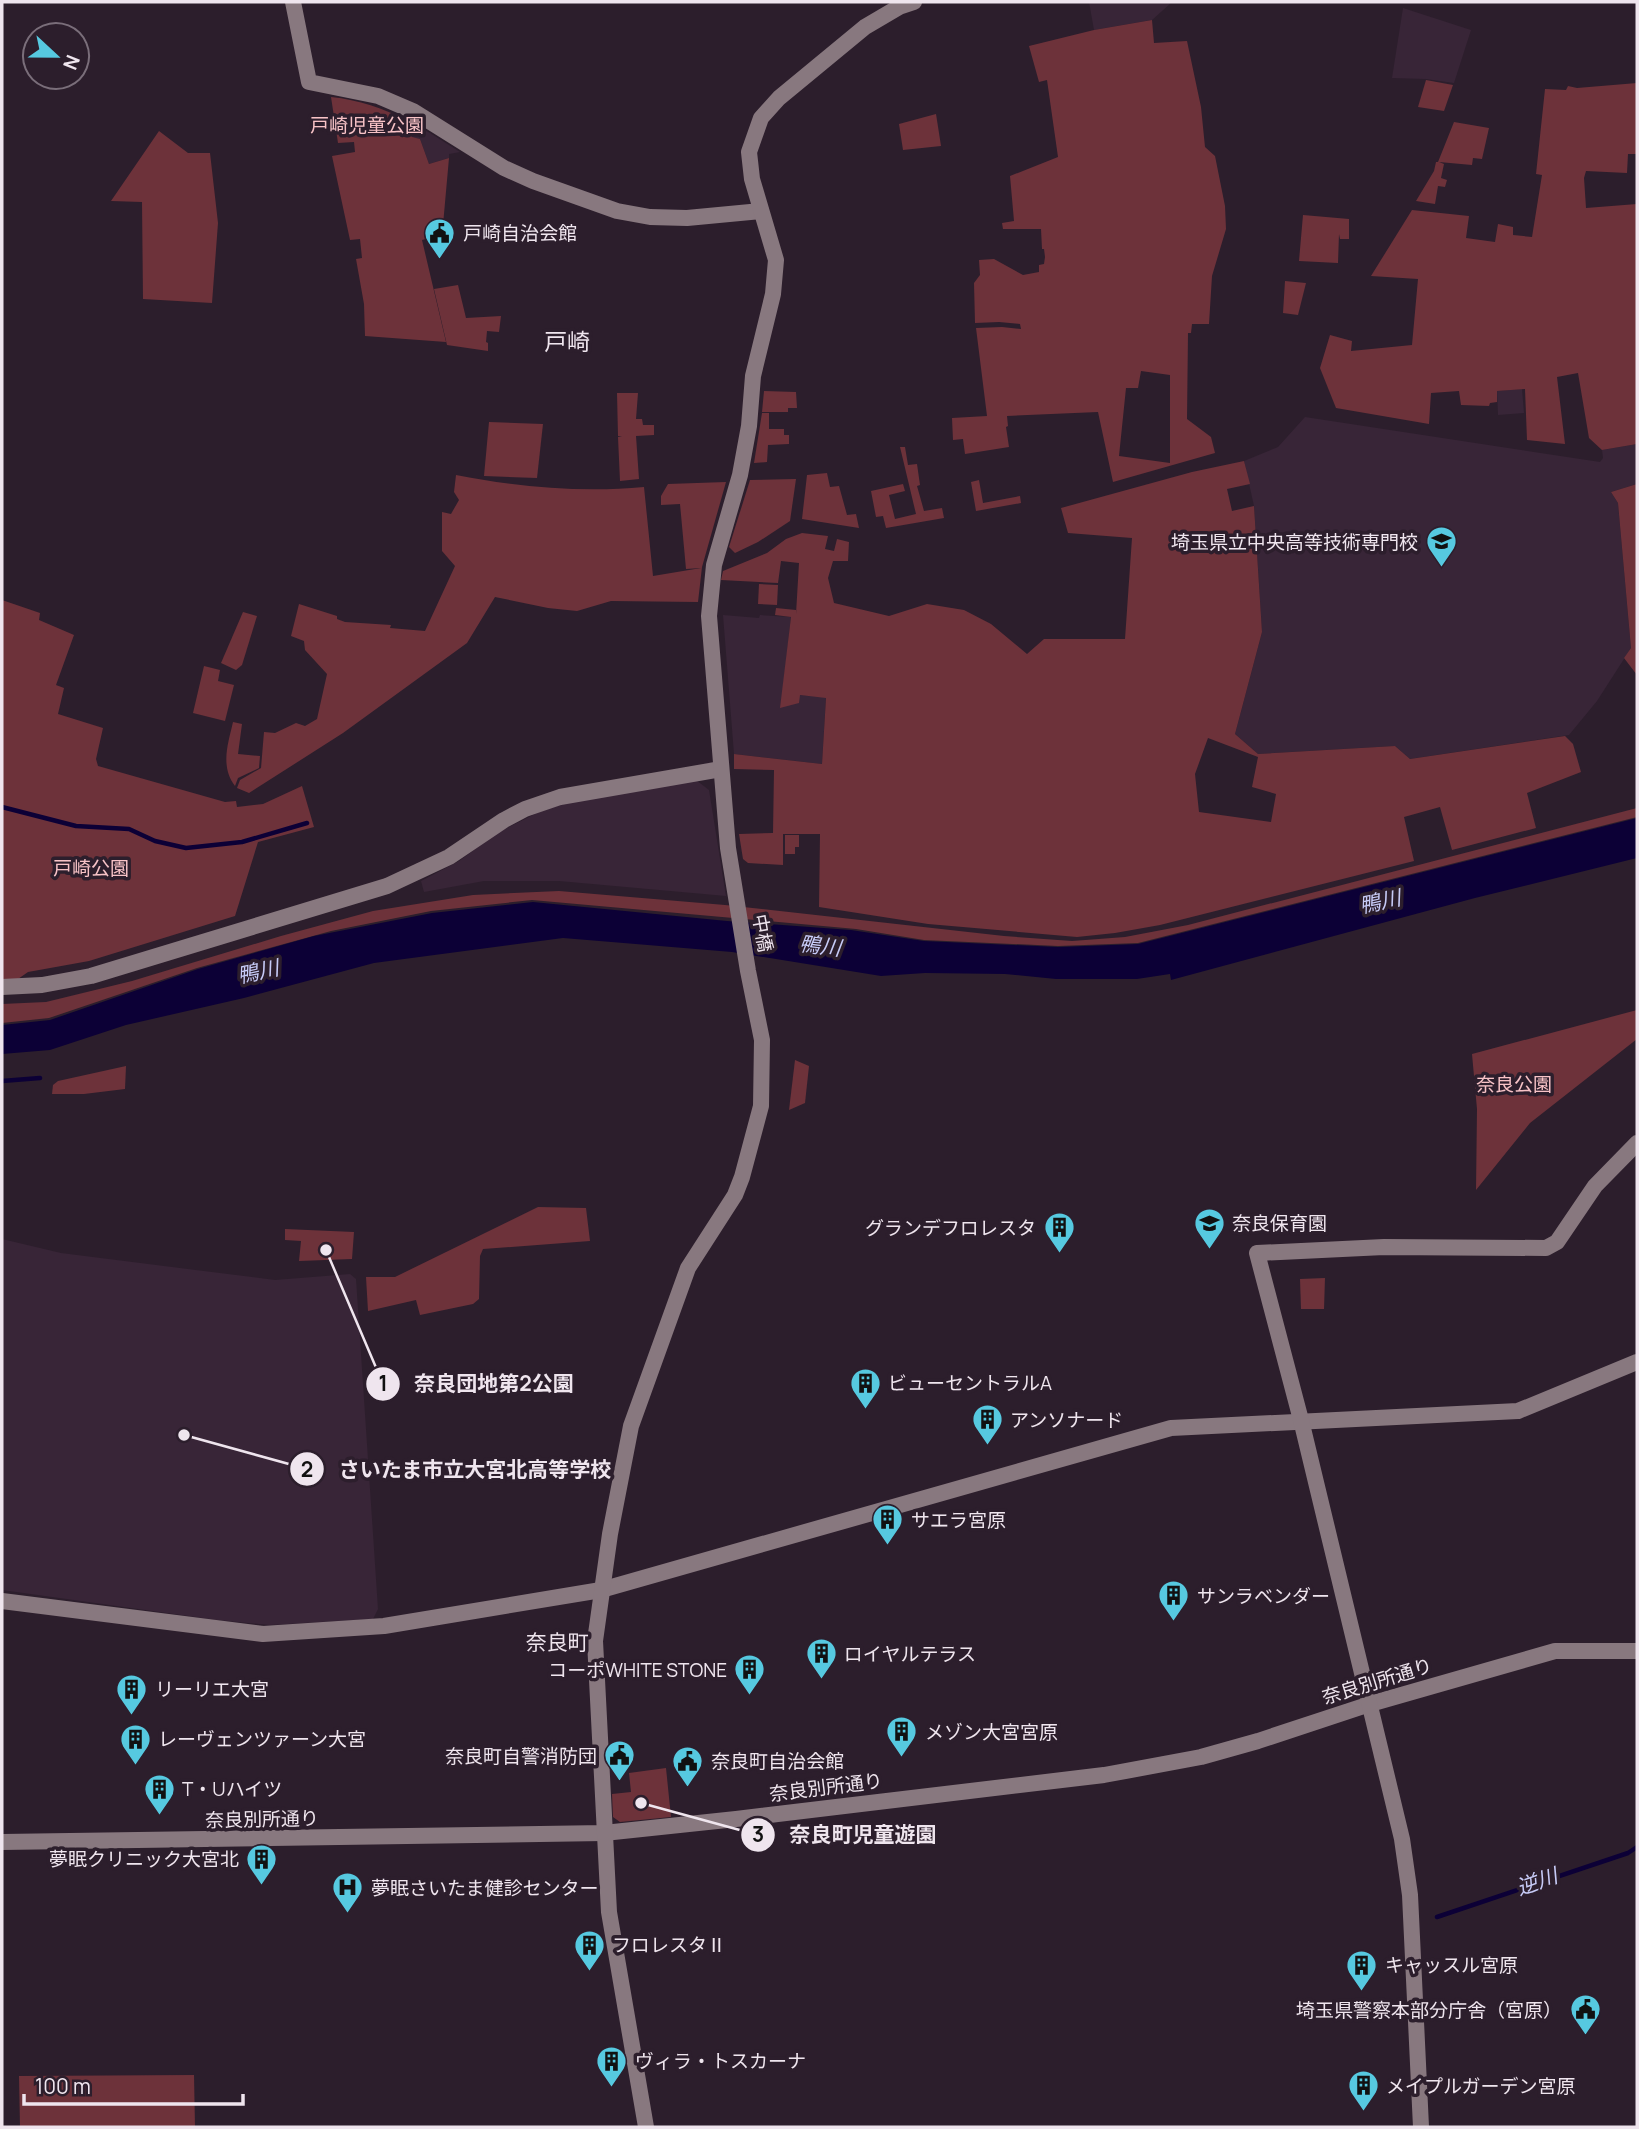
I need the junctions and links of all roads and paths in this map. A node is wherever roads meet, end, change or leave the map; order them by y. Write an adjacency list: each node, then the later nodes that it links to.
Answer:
1 (293, 2): 3 (street)
2 (914, 2): 3 (street, 中橋)
3 (761, 212): 4 (street, 中橋)
4 (721, 769): 5 (street); 9 (street, 中橋)
5 (2, 986)
6 (1637, 1143): 8 (street)
7 (1637, 1362): 8 (street)
8 (1301, 1420): 9 (street); 12 (street)
9 (601, 1590): 10 (street); 13 (street, 中橋)
10 (2, 1601)
11 (1637, 1651): 12 (street, 奈良別所通り)
12 (1370, 1704): 13 (street, 奈良別所通り); 16 (street)
13 (604, 1833): 14 (street, 奈良別所通り); 15 (street, 中橋)
14 (2, 1843)
15 (646, 2127)
16 (1421, 2127)

